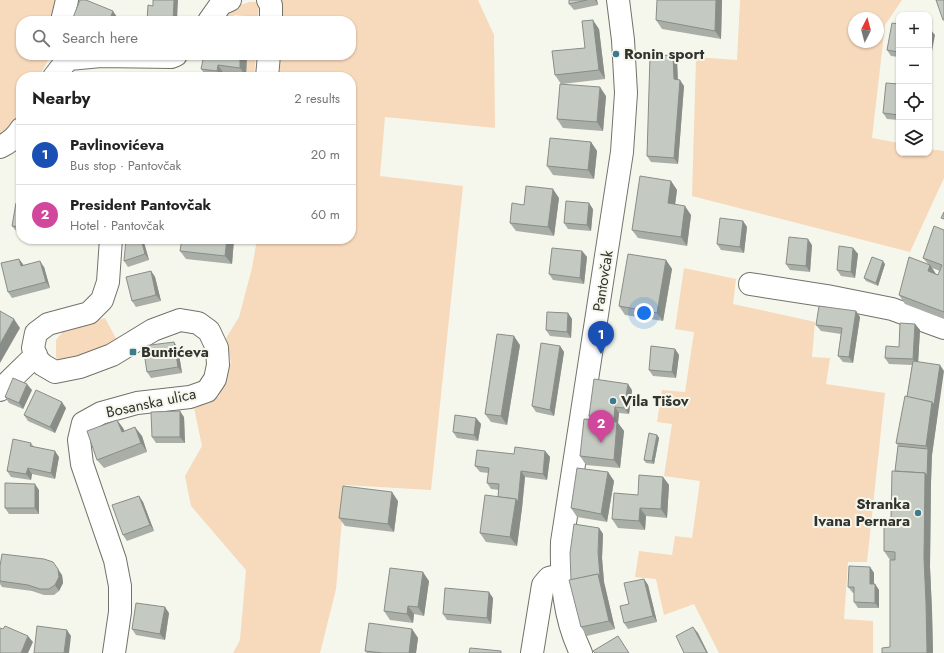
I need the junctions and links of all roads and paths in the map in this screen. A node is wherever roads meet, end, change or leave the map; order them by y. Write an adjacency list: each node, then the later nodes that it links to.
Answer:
1 (67, 0): 5 (street)
2 (230, 0): 6 (street)
3 (268, 0): 7 (street)
4 (618, 0): 19 (street, Pantovčak)
5 (63, 16)
6 (212, 16)
7 (271, 16)
8 (67, 60): 10 (street)
9 (269, 60): 11 (street)
10 (58, 72)
11 (267, 72)
12 (16, 136): 13 (street)
13 (0, 147)
14 (111, 244): 17 (street)
15 (750, 284): 16 (street)
16 (944, 328)
17 (36, 355): 18 (street); 20 (street, Bosanska ulica)
18 (0, 390)
19 (562, 575): 21 (street); 22 (street, Pantovčak)
20 (114, 653)
21 (532, 653)
22 (581, 653)

